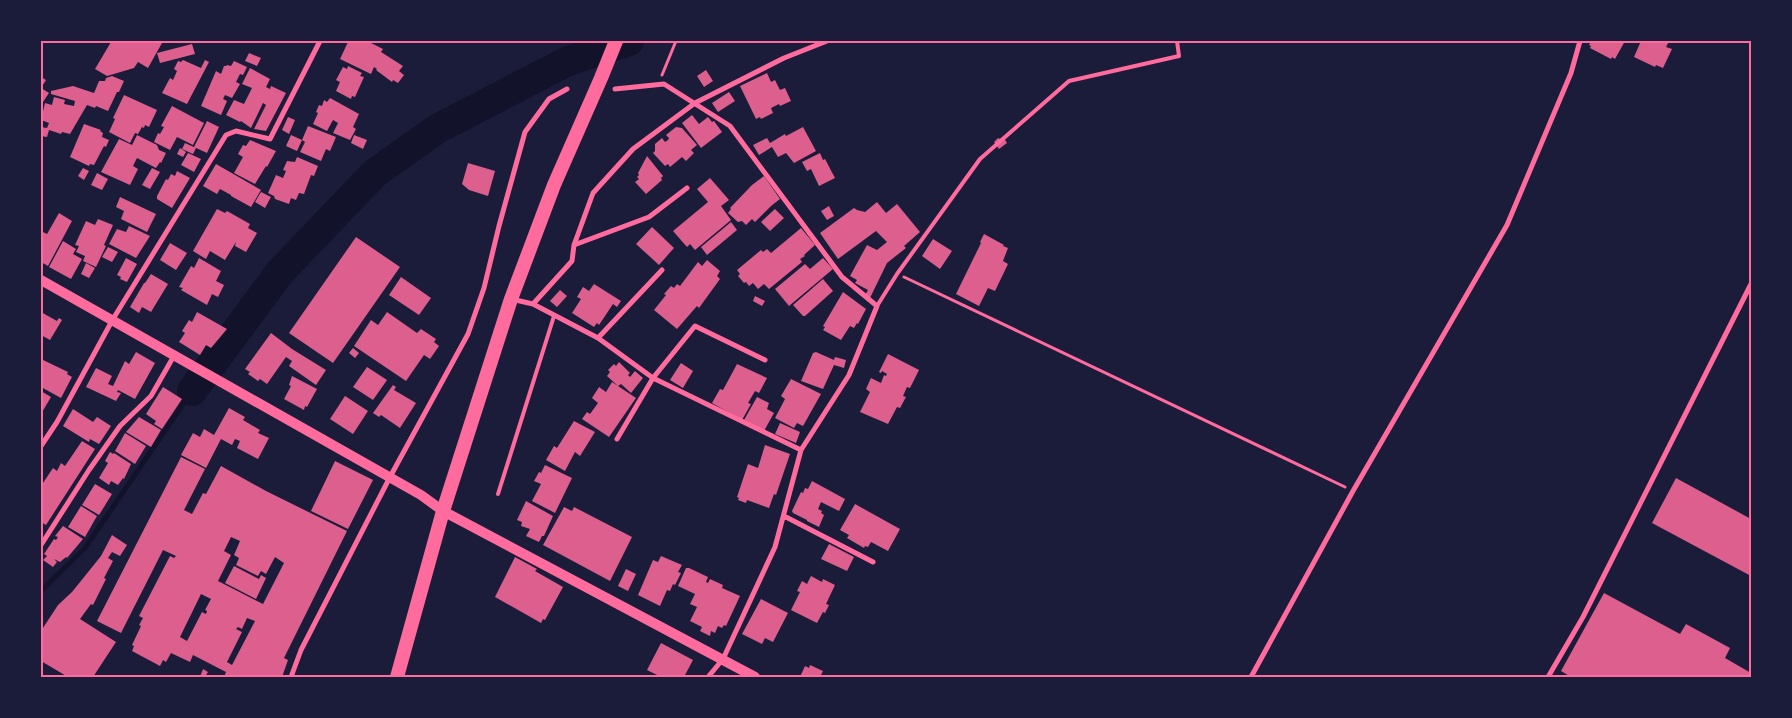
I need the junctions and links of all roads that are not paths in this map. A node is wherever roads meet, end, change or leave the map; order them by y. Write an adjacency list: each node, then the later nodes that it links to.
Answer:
1 (320, 41): 18 (street)
2 (616, 41): 14 (highway)
3 (827, 41): 8 (street)
4 (1177, 41): 16 (lane)
5 (1580, 41): 37 (street)
6 (615, 88): 8 (street)
7 (568, 89): 26 (street)
8 (695, 102): 10 (street); 16 (street)
9 (687, 188): 10 (street)
10 (574, 245): 15 (street)
11 (662, 270): 19 (street)
12 (41, 280): 18 (main road)
13 (1751, 284): 38 (street)
14 (511, 299): 15 (street); 28 (highway)
15 (533, 304): 17 (street)
16 (877, 306): 25 (street)
17 (554, 316): 19 (street); 27 (lane)
18 (113, 319): 20 (main road); 24 (street)
19 (598, 338): 22 (street)
20 (174, 354): 26 (main road); 30 (street)
21 (765, 360): 22 (street)
22 (653, 378): 23 (street); 25 (street)
23 (617, 439)
24 (41, 446)
25 (802, 450): 29 (street)
26 (390, 477): 28 (main road); 33 (street)
27 (498, 494)
28 (443, 511): 32 (main road); 34 (highway)
29 (784, 516): 31 (street); 32 (street)
30 (41, 545)
31 (873, 562)
32 (723, 659): 35 (street); 36 (main road)
33 (291, 677)
34 (397, 677)
35 (708, 677)
36 (755, 677)
37 (1251, 677)
38 (1548, 677)

